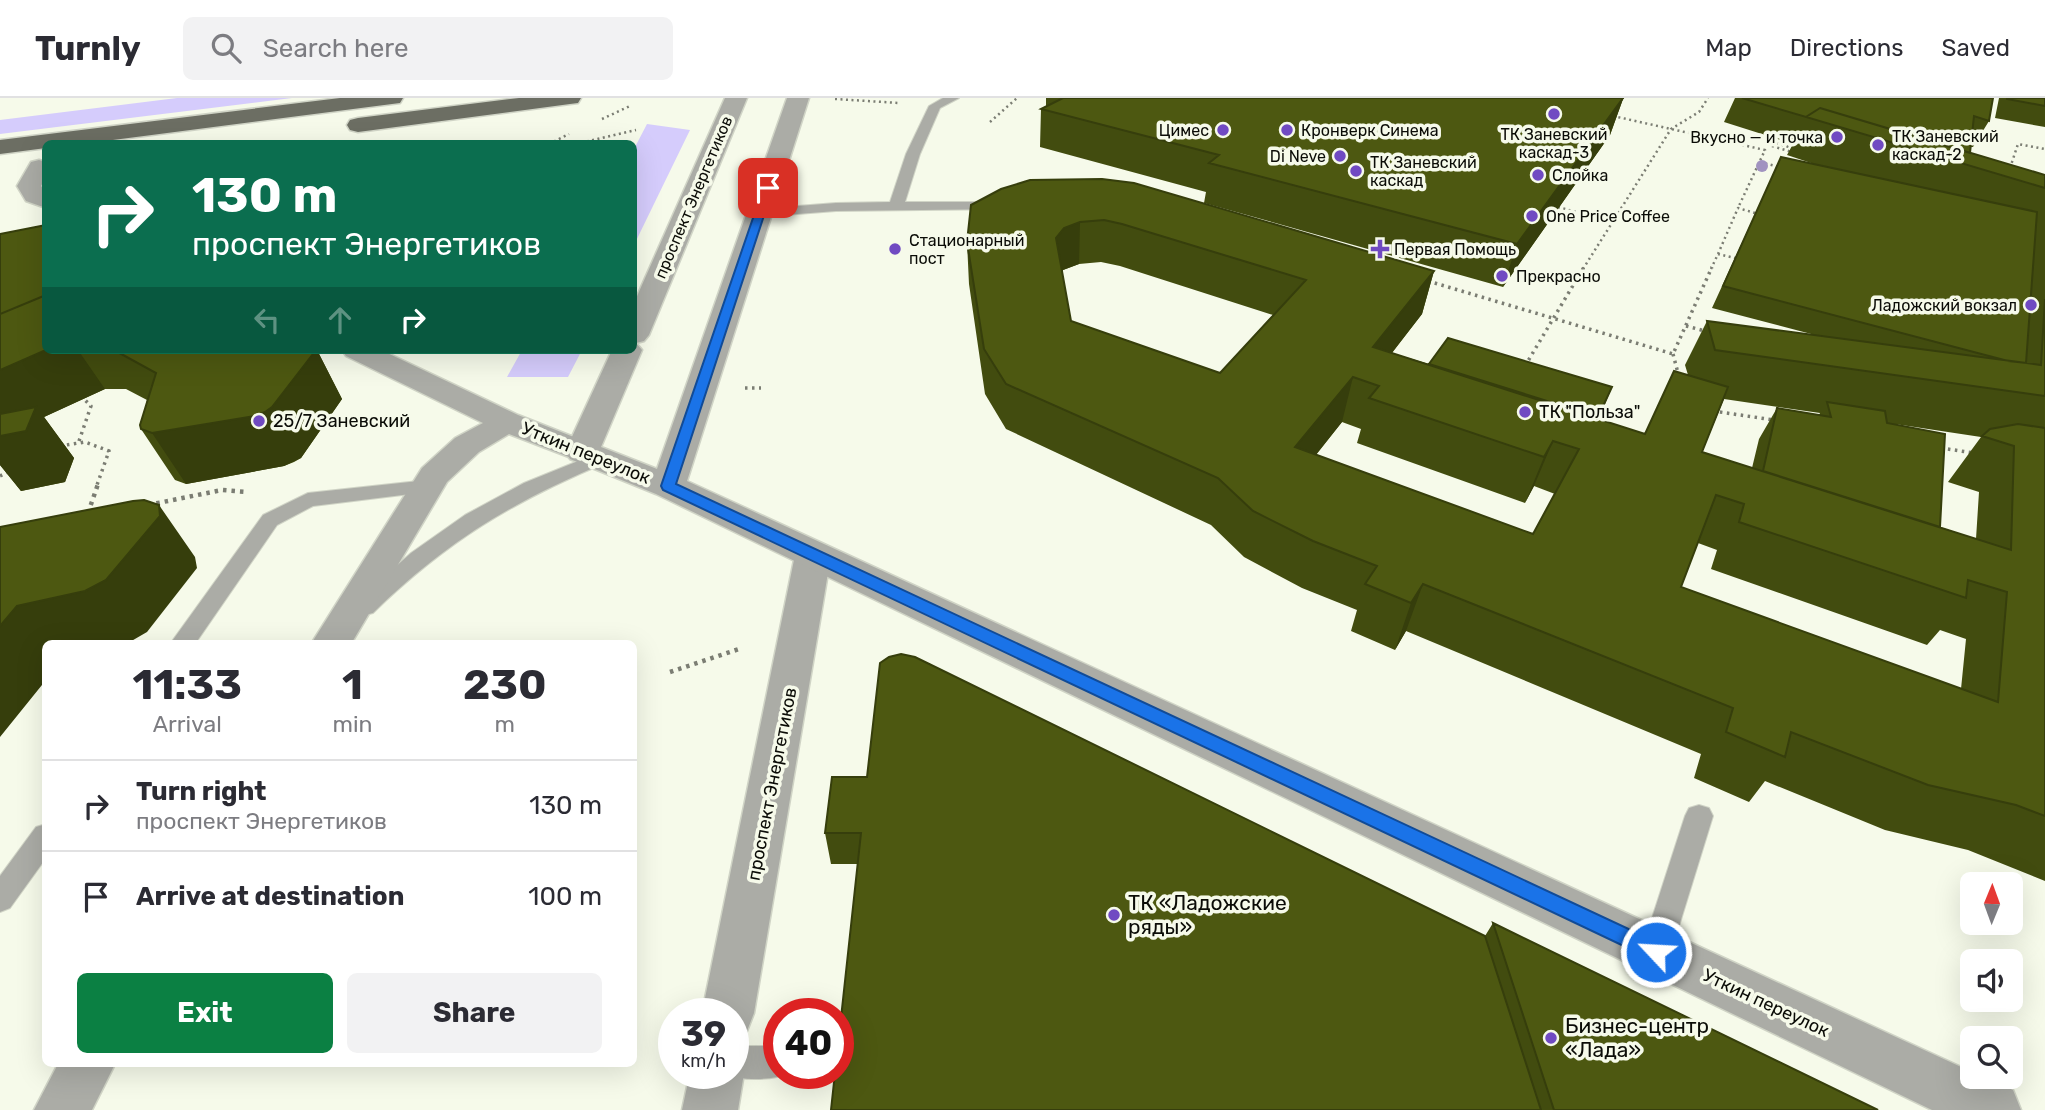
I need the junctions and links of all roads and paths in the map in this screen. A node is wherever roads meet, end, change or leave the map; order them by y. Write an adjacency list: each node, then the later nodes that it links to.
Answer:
1 (392, 98): 9 (main road)
2 (570, 98): 13 (main road)
3 (736, 98): 45 (street, проспект Энергетиков)
4 (798, 98): 37 (street)
5 (953, 98): 10 (lane)
6 (1017, 98): 12 (path)
7 (1708, 98): 15 (path)
8 (828, 99): 10 (path)
9 (360, 100): 16 (main road)
10 (935, 106): 35 (lane)
11 (1609, 116): 15 (path)
12 (990, 122)
13 (341, 128)
14 (635, 130): 17 (path)
15 (1671, 130): 24 (path); 39 (path)
16 (54, 140)
17 (593, 140)
18 (1780, 140): 20 (path)
19 (42, 142): 22 (main road)
20 (1776, 143): 21 (path); 25 (path)
21 (1772, 146): 24 (path); 26 (path)
22 (0, 147)
23 (2045, 149): 31 (path)
24 (1765, 150): 27 (path)
25 (1797, 150)
26 (1805, 156)
27 (1760, 162): 29 (path); 36 (path)
28 (42, 167): 30 (main road); 32 (street)
29 (1786, 169)
30 (13, 171)
31 (2006, 179)
32 (42, 199)
33 (1022, 206): 35 (lane)
34 (1558, 207): 39 (path)
35 (896, 208): 37 (lane)
36 (1738, 208): 38 (path); 40 (path)
37 (760, 213): 68 (street)
38 (1755, 213)
39 (1612, 222): 43 (path)
40 (1718, 254): 41 (path); 44 (path)
41 (1735, 258)
42 (1428, 281): 43 (path)
43 (1552, 317): 49 (path); 51 (path)
44 (1686, 326): 46 (path); 49 (path)
45 (637, 328)
46 (1713, 332)
47 (365, 354): 59 (street, Уткин переулок)
48 (626, 354): 64 (street)
49 (1673, 354): 50 (path)
50 (1678, 373): 52 (path); 53 (path)
51 (1521, 374)
52 (1688, 375)
53 (1680, 383)
54 (741, 388): 55 (path)
55 (761, 388)
56 (83, 398): 60 (path)
57 (1712, 410): 58 (path)
58 (1779, 421)
59 (507, 422): 64 (street, Уткин переулок); 67 (street)
60 (79, 441): 62 (path); 71 (path)
61 (1938, 447): 63 (path)
62 (50, 452)
63 (1978, 454)
64 (590, 455): 68 (street, Уткин переулок); 74 (lane)
65 (12, 470): 66 (path)
66 (0, 476)
67 (428, 486): 73 (lane); 74 (street)
68 (668, 486): 72 (street, Уткин переулок)
69 (237, 491): 70 (path)
70 (141, 506)
71 (101, 514)
72 (813, 555): 80 (street, Уткин переулок); 81 (street, проспект Энергетиков)
73 (185, 640)
74 (333, 640)
75 (742, 649): 76 (path)
76 (670, 672)
77 (1699, 816): 80 (lane)
78 (42, 841): 79 (lane)
79 (0, 899)
80 (1656, 952): 86 (street, Уткин переулок)
81 (732, 998)
82 (86, 1067): 84 (street)
83 (714, 1089): 85 (street)
84 (62, 1110)
85 (710, 1110)
86 (1993, 1110)

